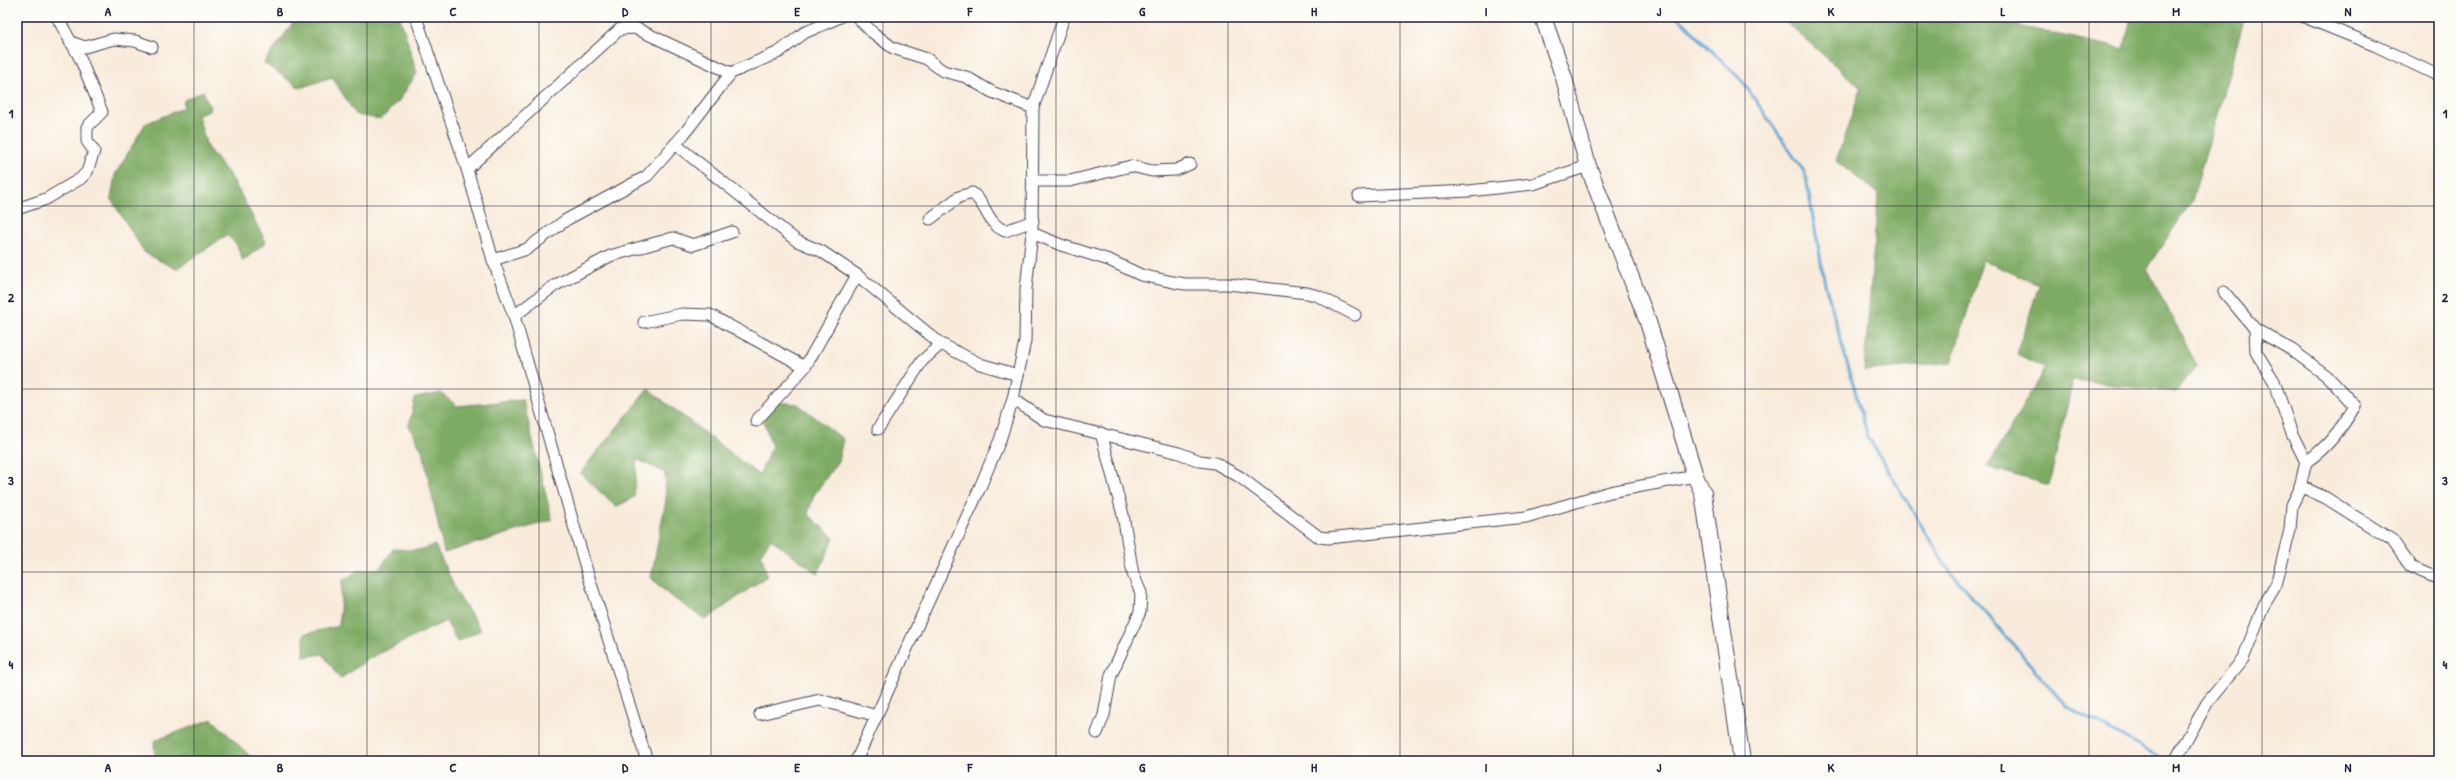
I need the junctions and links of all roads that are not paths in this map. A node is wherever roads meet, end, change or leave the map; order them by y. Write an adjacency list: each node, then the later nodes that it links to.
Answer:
1 (57, 17): 8 (street)
2 (416, 17): 16 (street)
3 (840, 17): 10 (street)
4 (857, 17): 12 (street)
5 (1064, 17): 12 (street)
6 (1543, 17): 15 (main road)
7 (2304, 17): 11 (street)
8 (70, 42): 9 (street); 19 (street)
9 (152, 47)
10 (731, 73): 13 (street); 16 (street)
11 (2439, 76)
12 (1033, 108): 17 (street)
13 (675, 144): 24 (street); 25 (street)
14 (1190, 164): 17 (street)
15 (1588, 166): 18 (street); 39 (main road)
16 (467, 169): 24 (street)
17 (1033, 180): 21 (street)
18 (1359, 196)
19 (17, 209)
20 (930, 219): 21 (street)
21 (1033, 221): 23 (street)
22 (732, 232): 28 (street)
23 (1032, 233): 27 (street); 33 (street)
24 (493, 260): 28 (street)
25 (857, 275): 31 (street); 32 (street)
26 (2224, 292): 30 (street)
27 (1355, 315)
28 (514, 316): 45 (street)
29 (644, 322): 32 (street)
30 (2255, 329): 38 (street); 38 (street)
31 (940, 344): 33 (street); 36 (street)
32 (805, 368): 35 (street)
33 (1018, 375): 34 (street)
34 (1013, 399): 37 (street); 43 (street)
35 (756, 421)
36 (878, 429)
37 (1101, 433): 39 (street); 44 (street)
38 (2306, 462): 40 (street)
39 (1695, 476): 47 (main road)
40 (2300, 486): 41 (street); 48 (street)
41 (2439, 579)
42 (760, 714): 43 (street)
43 (877, 716): 46 (street)
44 (1098, 733)
45 (647, 761)
46 (856, 761)
47 (1742, 761)
48 (2175, 761)

